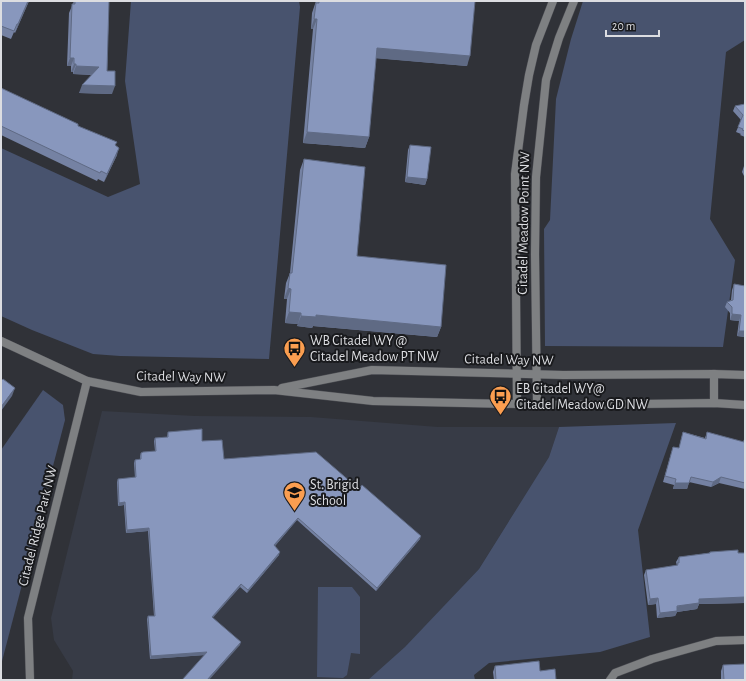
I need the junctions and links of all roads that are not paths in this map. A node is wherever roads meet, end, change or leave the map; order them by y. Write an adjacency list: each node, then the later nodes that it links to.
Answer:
1 (553, 1): 4 (street, Citadel Meadow Point NW)
2 (574, 1): 5 (street, Citadel Meadow Point NW)
3 (1, 341): 8 (street, Citadel Way NW)
4 (516, 374): 5 (street, Citadel Way NW); 9 (street, Citadel Way NW); 11 (street, Citadel Meadow Point NW)
5 (536, 374): 6 (street, Citadel Way NW); 12 (street, Citadel Meadow Point NW)
6 (714, 374): 7 (street, Citadel Way NW); 10 (street)
7 (745, 375)
8 (88, 381): 9 (street, Citadel Way NW); 15 (street, Citadel Ridge Park NW)
9 (274, 390): 11 (street, Citadel Way NW)
10 (714, 403): 12 (street, Citadel Way NW); 13 (street, Citadel Way NW)
11 (517, 404): 12 (street, Citadel Way NW)
12 (537, 404)
13 (745, 405)
14 (745, 640): 16 (street)
15 (30, 680)
16 (610, 680)

